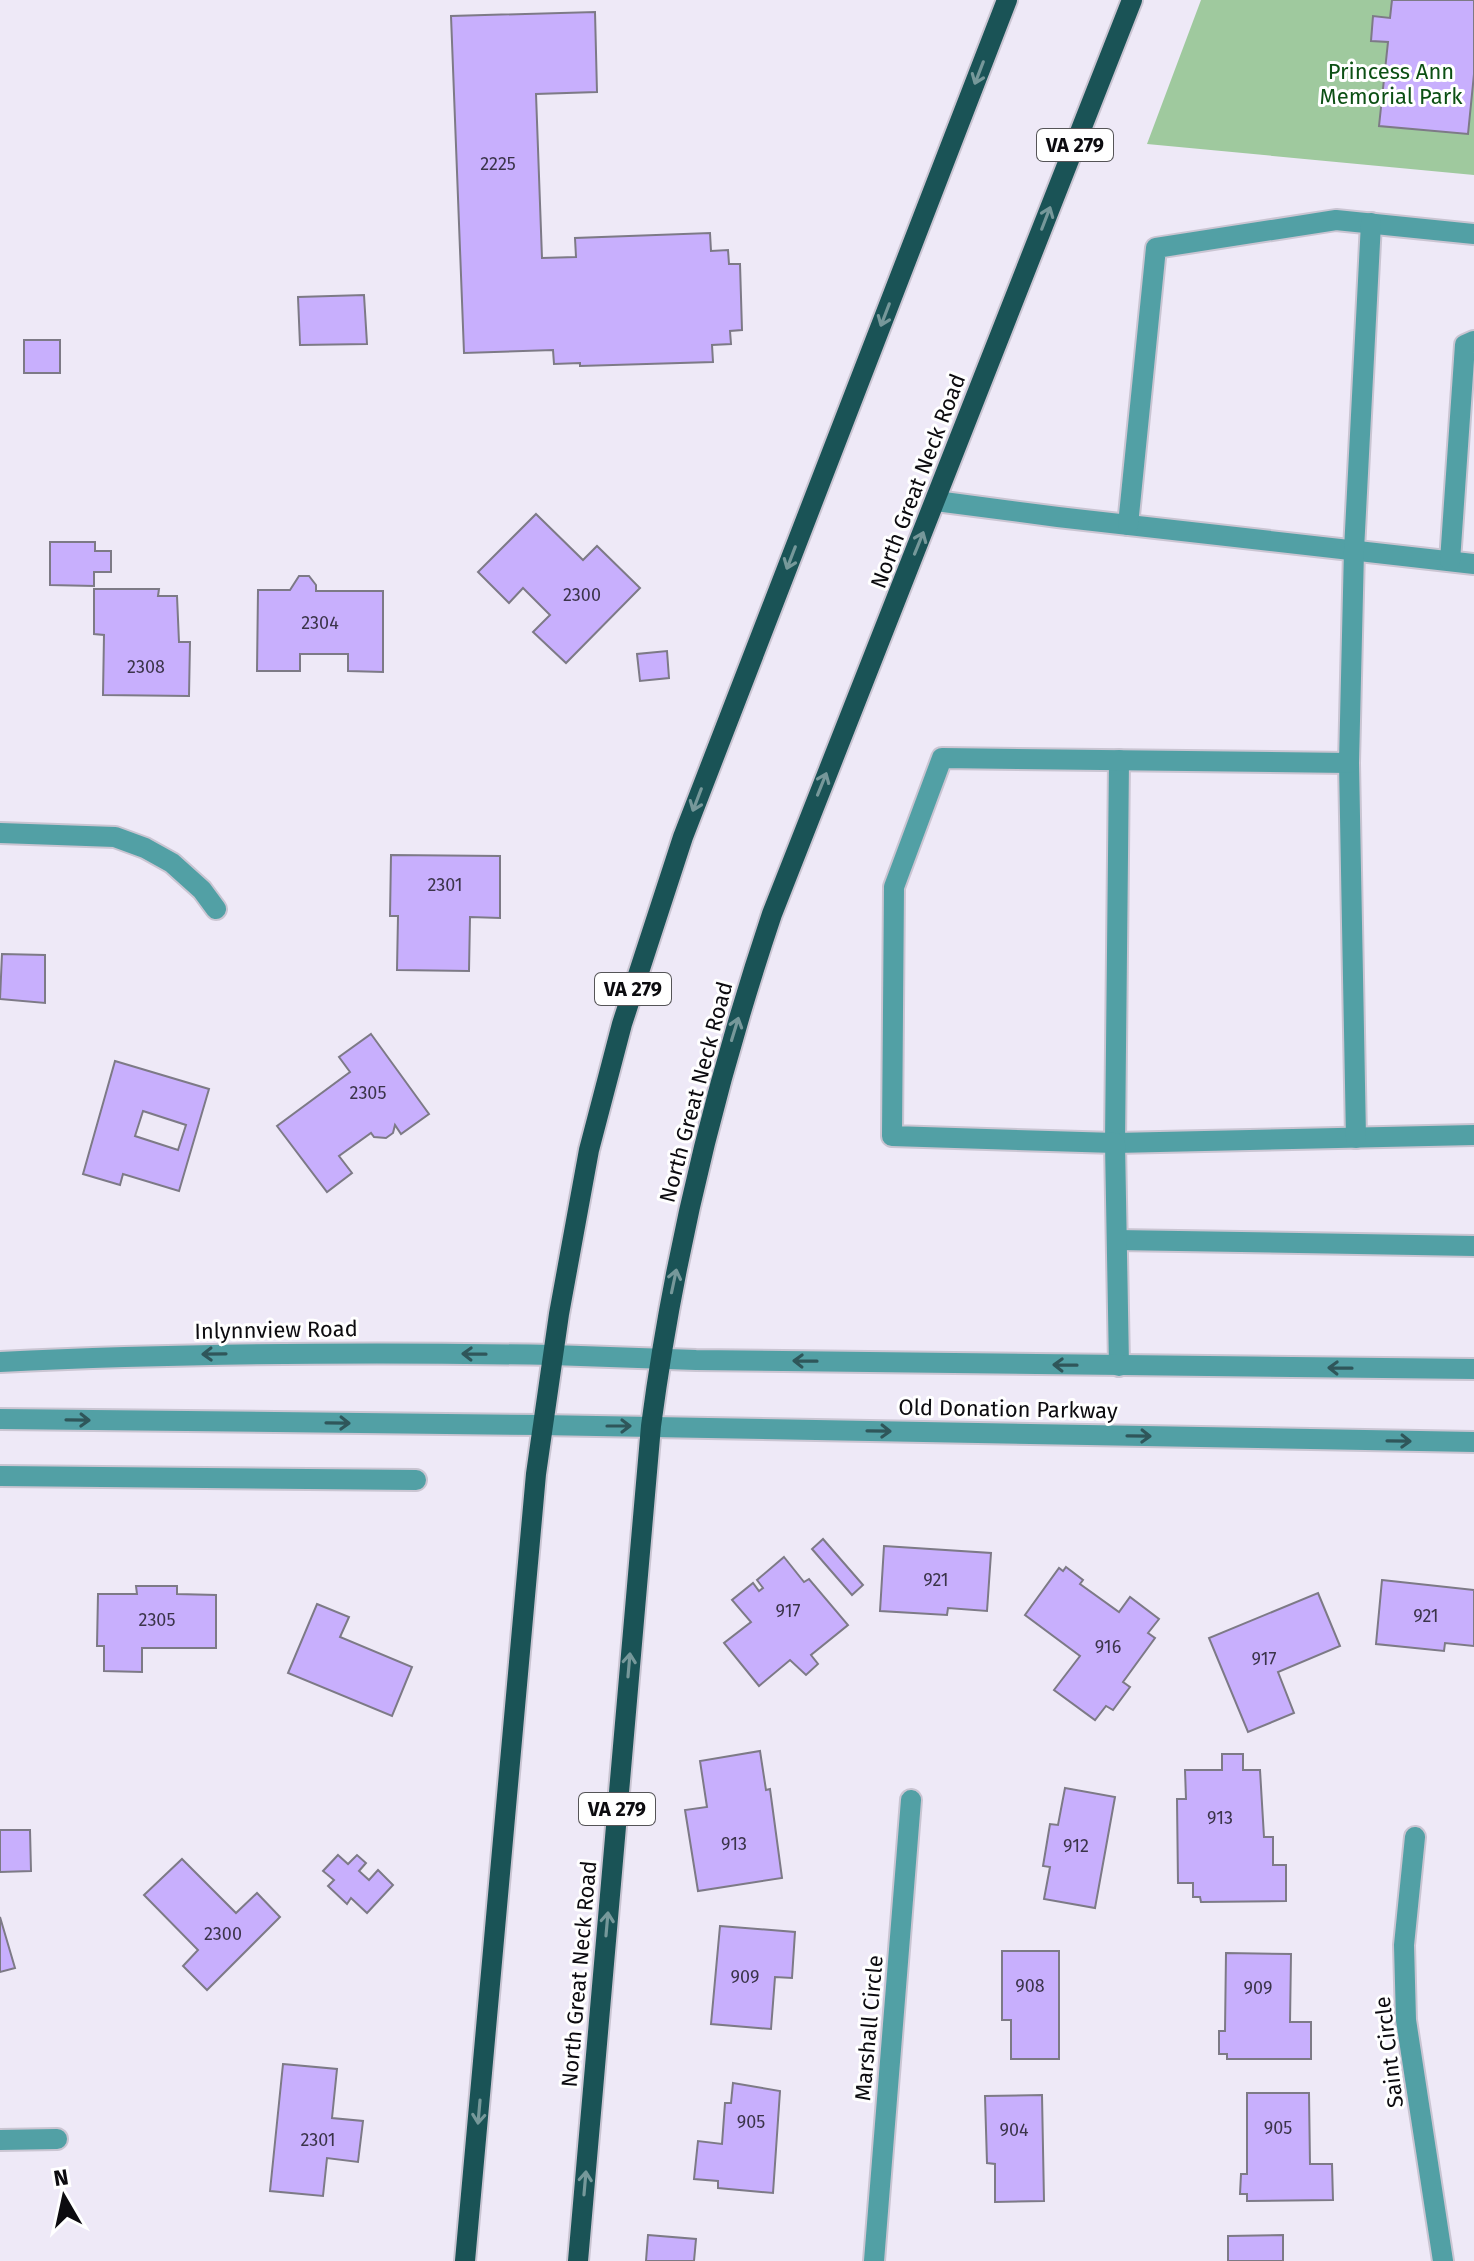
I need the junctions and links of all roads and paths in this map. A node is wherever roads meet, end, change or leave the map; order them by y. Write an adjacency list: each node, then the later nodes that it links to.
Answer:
1 (1007, 0): 20 (main road, VA 279, one-way to 20)
2 (1132, 0): 6 (main road, North Great Neck Road / VA 279, one-way to 2)
3 (1371, 223): 4 (street); 7 (street); 8 (street)
4 (1474, 234)
5 (1474, 341): 9 (street)
6 (936, 501): 7 (street); 21 (main road, North Great Neck Road / VA 279, one-way to 6)
7 (1128, 525): 8 (street)
8 (1354, 550): 9 (street); 12 (street)
9 (1450, 561): 10 (street)
10 (1474, 564)
11 (1119, 760): 12 (street); 17 (street); 17 (street)
12 (1349, 763): 16 (street)
13 (0, 833): 14 (street)
14 (216, 909)
15 (1474, 1135): 16 (street)
16 (1356, 1138): 17 (street)
17 (1115, 1143): 18 (street)
18 (1117, 1240): 19 (street); 23 (street)
19 (1474, 1246)
20 (552, 1355): 21 (street, Old Donation Parkway); 22 (street, Inlynnview Road, one-way to 22); 26 (main road, VA 279)
21 (660, 1358): 23 (street, Old Donation Parkway, one-way to 21); 27 (main road, North Great Neck Road / VA 279)
22 (0, 1362)
23 (1119, 1366): 24 (street, Old Donation Parkway, one-way to 23)
24 (1474, 1369)
25 (0, 1419): 26 (street, one-way to 26)
26 (541, 1425): 27 (street, Old Donation Parkway, one-way to 27); 35 (main road, VA 279, one-way to 35)
27 (651, 1426): 28 (street, Old Donation Parkway, one-way to 28); 36 (main road, North Great Neck Road / VA 279, one-way to 27)
28 (1474, 1442)
29 (0, 1476): 30 (street)
30 (416, 1480)
31 (911, 1800): 37 (street, Marshall Circle)
32 (1415, 1837): 38 (street, Saint Circle)
33 (57, 2139): 34 (street)
34 (0, 2140)
35 (465, 2261)
36 (578, 2261)
37 (874, 2261)
38 (1443, 2261)

